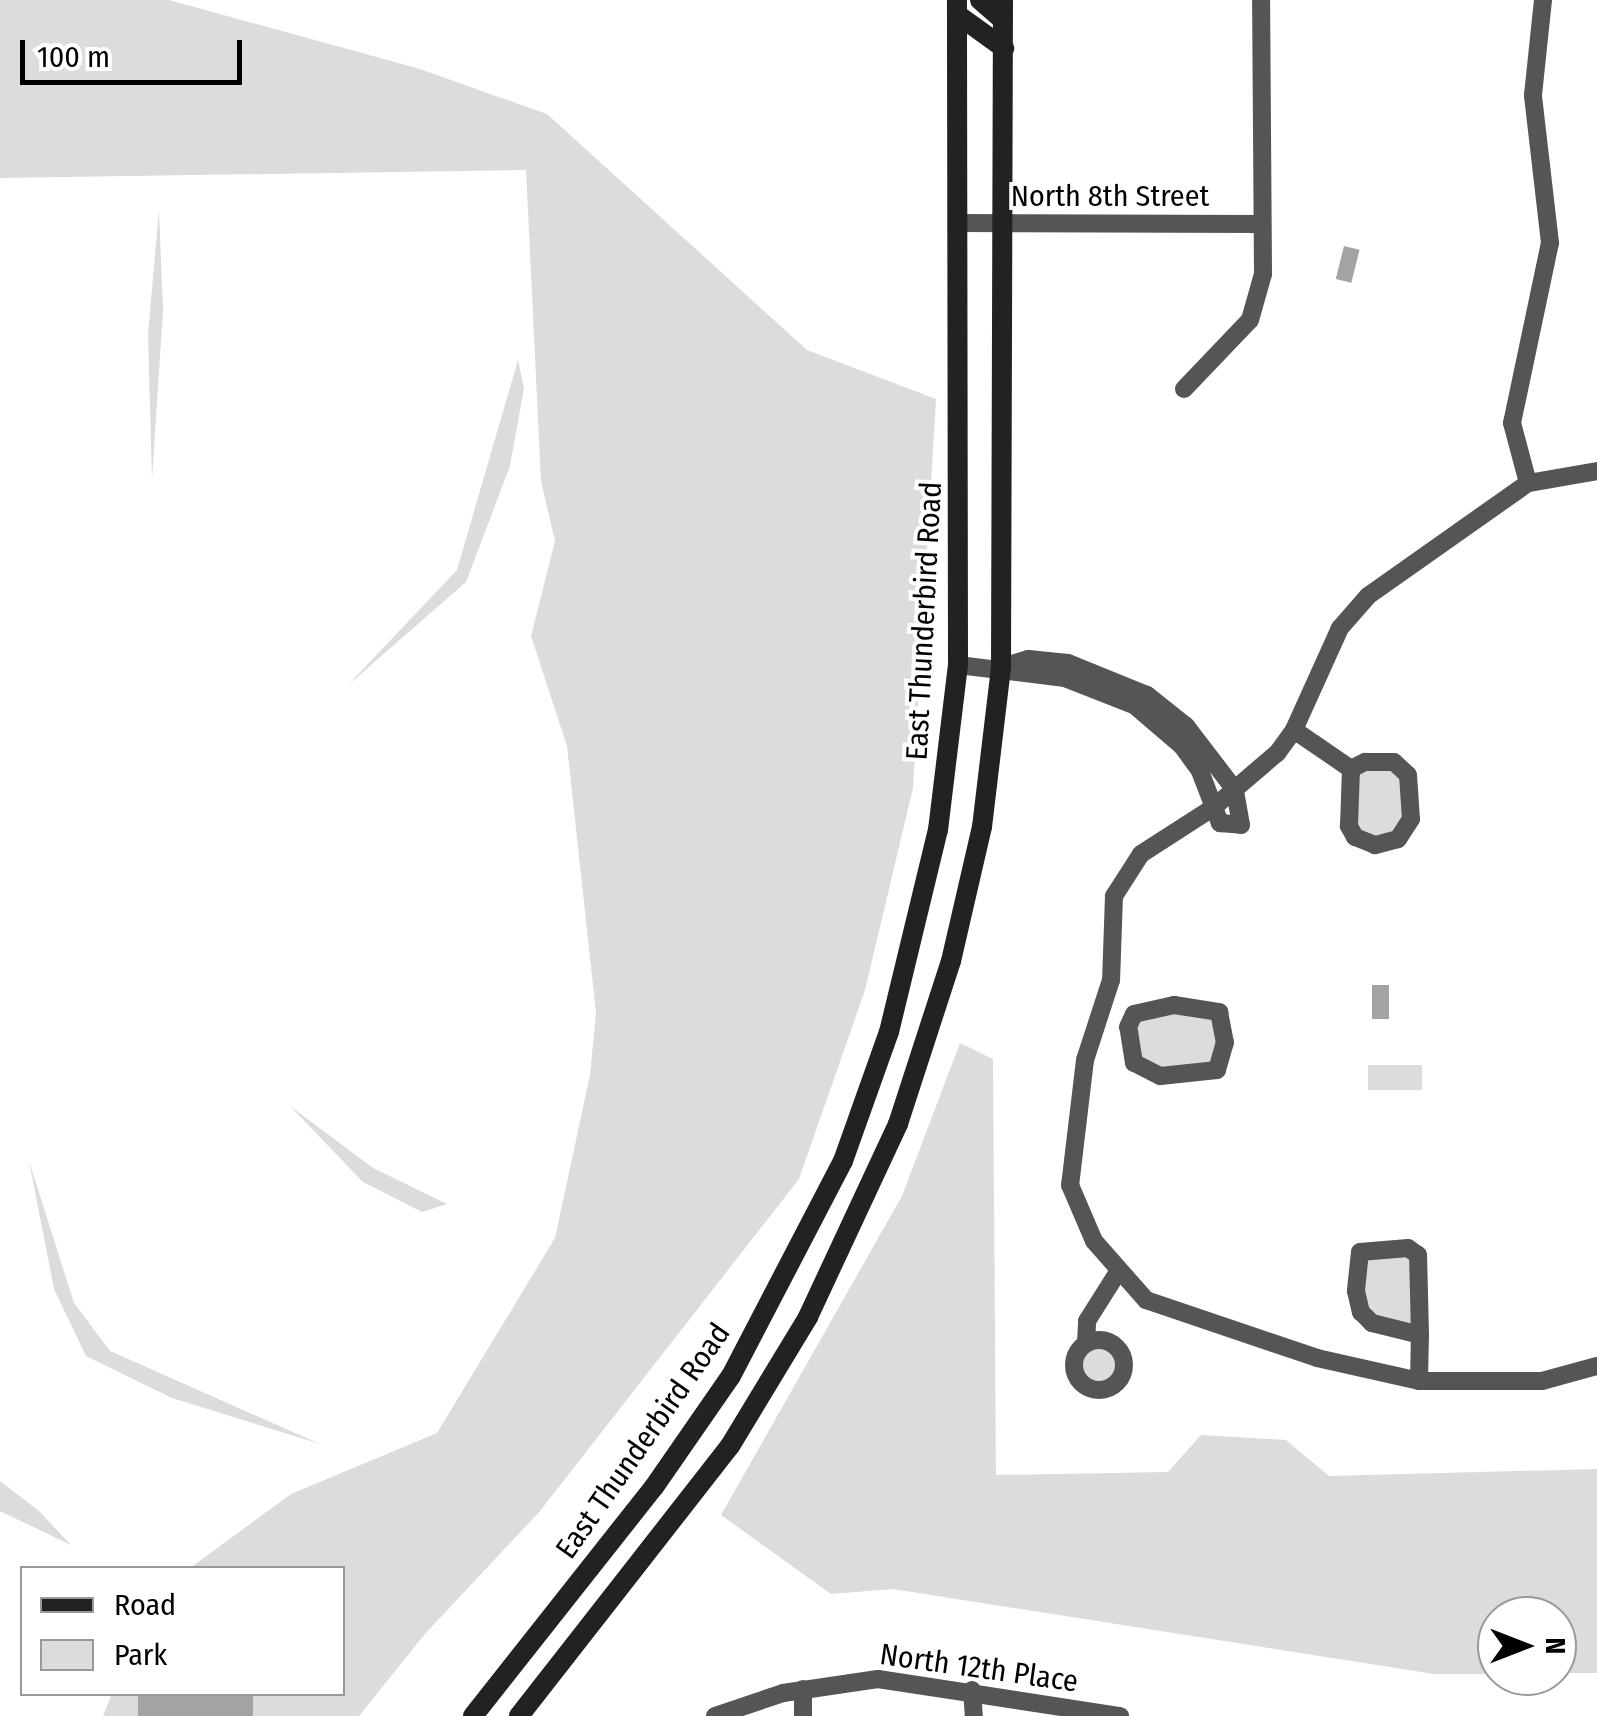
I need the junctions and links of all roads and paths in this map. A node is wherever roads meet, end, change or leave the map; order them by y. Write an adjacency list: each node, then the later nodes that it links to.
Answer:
1 (980, 0): 5 (main road)
2 (1261, 0): 9 (street)
3 (1543, 0): 12 (street)
4 (957, 8): 6 (main road); 7 (main road, East Thunderbird Road)
5 (1003, 10): 6 (main road)
6 (1004, 48): 8 (main road)
7 (958, 222): 8 (street, North 8th Street); 13 (main road, East Thunderbird Road)
8 (1005, 223): 9 (street, North 8th Street); 14 (main road)
9 (1262, 224): 10 (street)
10 (1184, 390)
11 (1597, 471): 12 (street)
12 (1528, 484): 16 (street)
13 (958, 665): 14 (street); 29 (main road, East Thunderbird Road)
14 (1002, 666): 15 (street); 30 (main road)
15 (1148, 705): 18 (street); 19 (street)
16 (1294, 730): 17 (street); 18 (street)
17 (1350, 769): 17 (street)
18 (1235, 790): 19 (street); 19 (street)
19 (1214, 807): 20 (street)
20 (1099, 1018): 21 (street); 22 (street)
21 (1128, 1027): 21 (street)
22 (1118, 1272): 24 (street); 26 (street)
23 (1420, 1335): 23 (street); 26 (street)
24 (1086, 1344)
25 (1597, 1366): 26 (street)
26 (1419, 1380)
27 (803, 1690): 28 (street, North 12th Place); 31 (street, North 12th Place); 32 (street)
28 (972, 1690): 33 (street); 34 (street, North 12th Place)
29 (473, 1716)
30 (519, 1716)
31 (715, 1716)
32 (803, 1716)
33 (974, 1716)
34 (1120, 1716)

